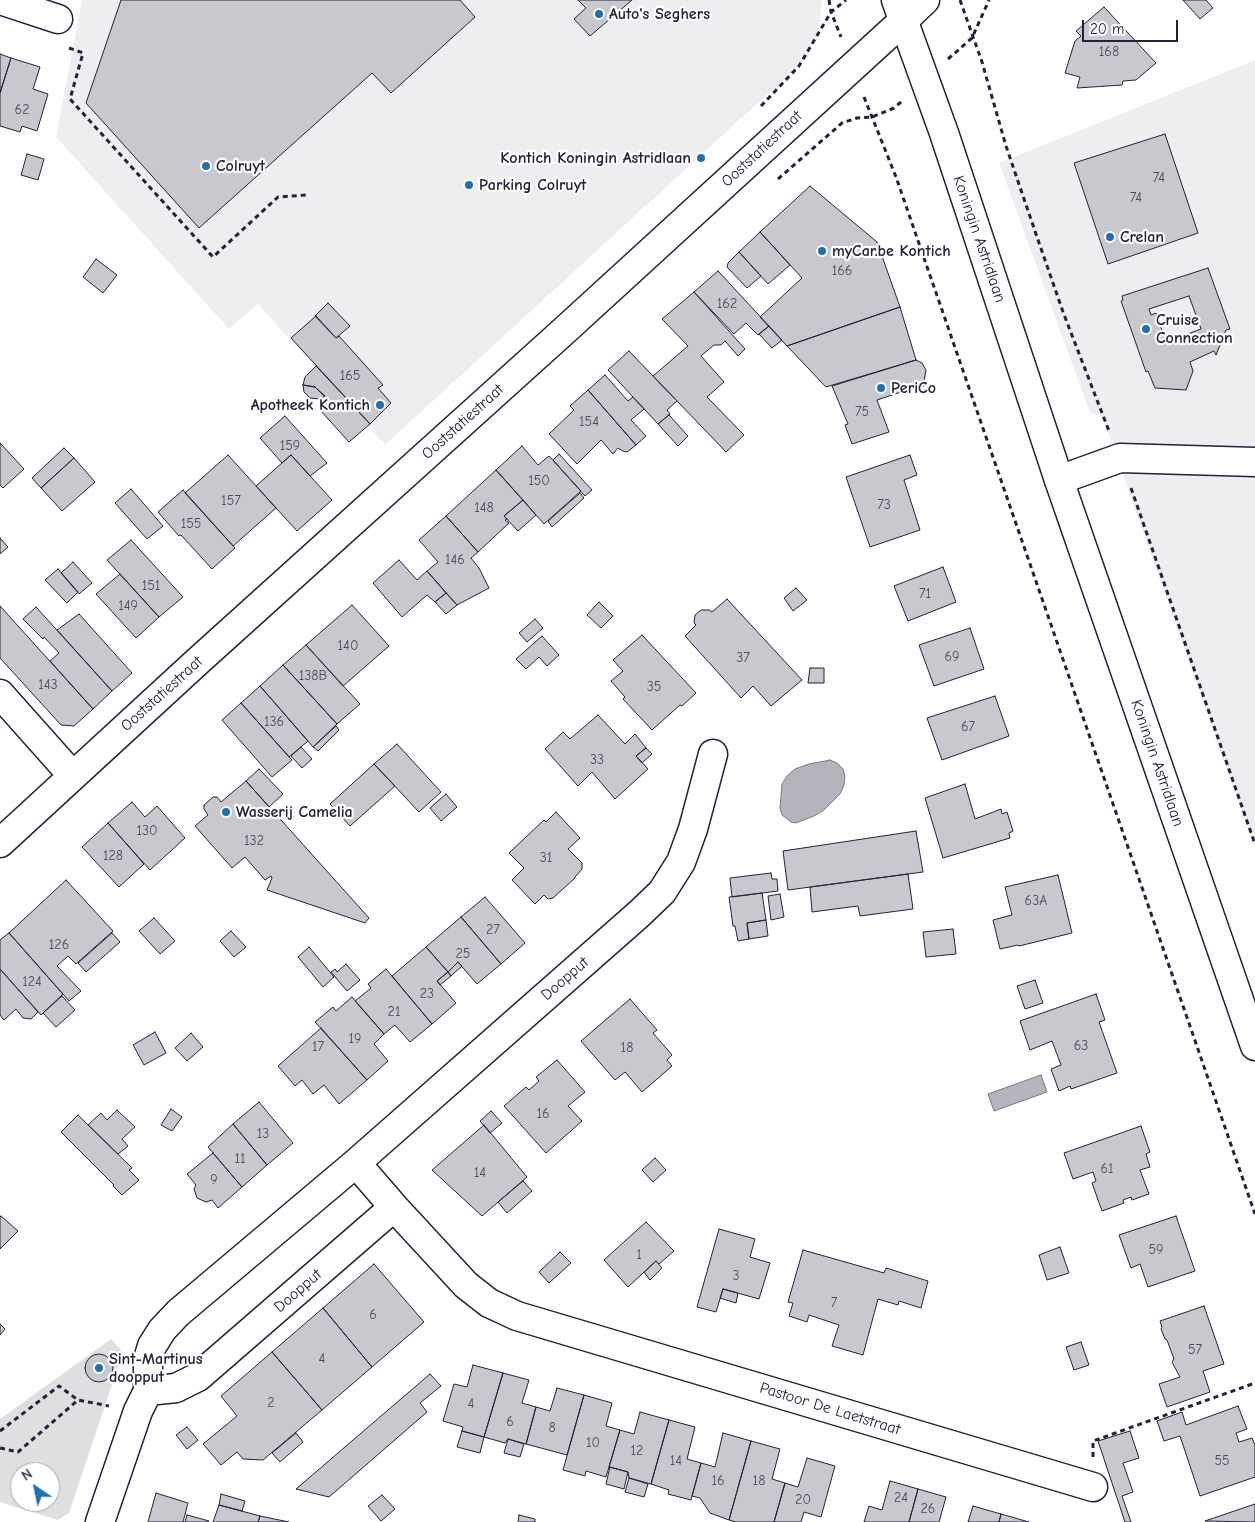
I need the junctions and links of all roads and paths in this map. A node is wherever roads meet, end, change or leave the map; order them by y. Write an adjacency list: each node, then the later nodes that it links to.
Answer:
1 (0, 0): 6 (street)
2 (829, 0): 8 (path)
3 (925, 0): 5 (street, Ooststatiestraat)
4 (960, 0): 10 (path)
5 (900, 10): 8 (street, Ooststatiestraat); 12 (street, Koningin Astridlaan)
6 (58, 19)
7 (68, 48): 9 (path)
8 (854, 67): 15 (street, Ooststatiestraat); 21 (path)
9 (306, 195)
10 (1120, 458): 11 (street); 12 (street); 17 (path)
11 (1255, 462)
12 (1059, 480): 18 (street, Koningin Astridlaan)
13 (0, 694): 15 (street)
14 (713, 754): 19 (street, Doopput)
15 (73, 776): 16 (street, Ooststatiestraat)
16 (0, 843)
17 (1255, 844)
18 (1255, 1046)
19 (356, 1163): 20 (street); 24 (street, Doopput)
20 (394, 1207): 24 (street, Doopput); 27 (street, Pastoor De Laetstraat)
21 (1255, 1214)
22 (1255, 1383): 27 (path)
23 (78, 1400): 24 (path); 25 (path); 26 (path)
24 (143, 1401): 28 (street, Doopput)
25 (0, 1431)
26 (0, 1448)
27 (1093, 1487)
28 (100, 1522)

